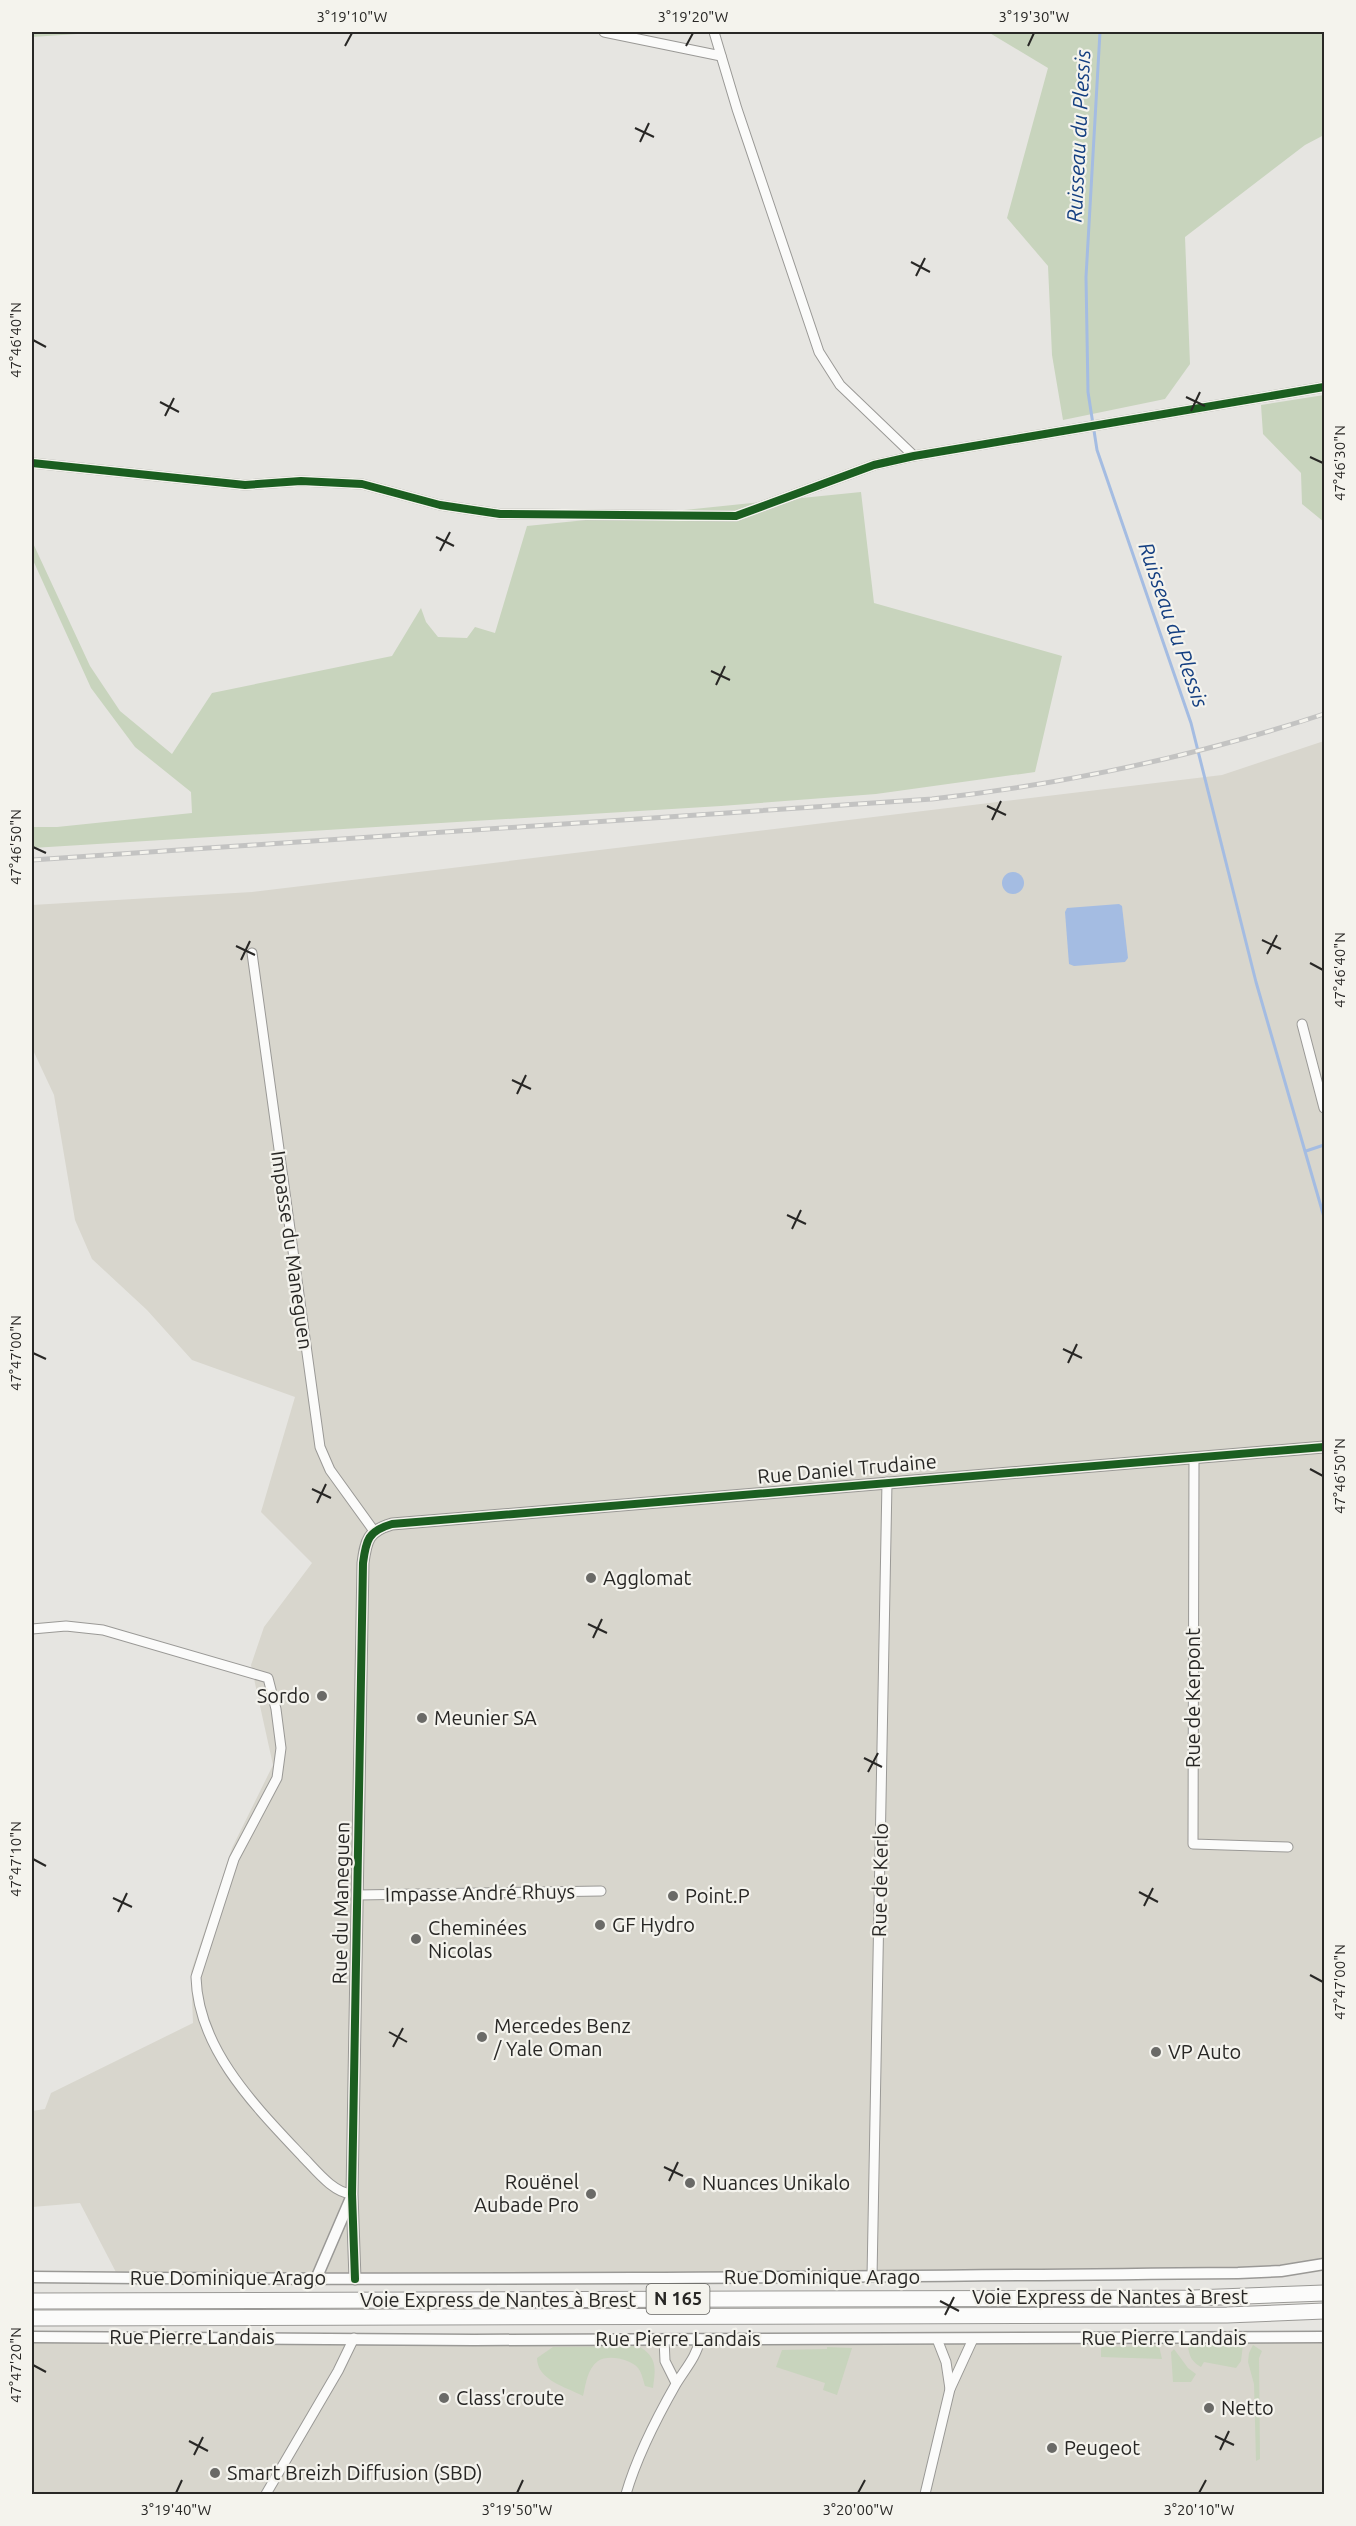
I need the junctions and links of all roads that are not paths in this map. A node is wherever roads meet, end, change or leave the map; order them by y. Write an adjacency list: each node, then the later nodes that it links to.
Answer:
1 (604, 32): 3 (street)
2 (714, 32): 3 (street)
3 (721, 56): 5 (street)
4 (1324, 387): 5 (street)
5 (914, 456): 6 (street)
6 (32, 463)
7 (252, 953): 13 (street, Impasse du Maneguen)
8 (1302, 1024): 9 (street)
9 (1324, 1108)
10 (1324, 1446): 11 (street, Rue Daniel Trudaine)
11 (1194, 1457): 12 (street, Rue Daniel Trudaine); 15 (street, Rue de Kerpont)
12 (887, 1482): 13 (street, Rue Daniel Trudaine); 21 (street, Rue de Kerlo)
13 (374, 1531): 17 (street, Rue du Maneguen)
14 (32, 1629): 18 (street)
15 (1288, 1847)
16 (601, 1891): 17 (street, Impasse André Rhuys)
17 (358, 1895): 18 (street, Rue du Maneguen)
18 (352, 2194): 22 (street, Rue du Maneguen); 23 (street, Rue du Maneguen)
19 (1324, 2264): 21 (street, Rue Dominique Arago)
20 (32, 2277): 22 (street, Rue Dominique Arago)
21 (872, 2277): 23 (street, Rue Dominique Arago)
22 (316, 2279): 23 (street, Rue Dominique Arago)
23 (355, 2279)
24 (1324, 2293): 25 (highway, Voie Express de Nantes à Brest / N 165)
25 (32, 2301)
26 (1324, 2311): 27 (highway, Voie Express de Nantes à Brest / N 165)
27 (32, 2318)
28 (32, 2337): 30 (street, Rue Pierre Landais)
29 (1324, 2337): 34 (street, Rue Pierre Landais)
30 (354, 2338): 31 (street, Rue Pierre Landais); 37 (street)
31 (664, 2339): 32 (street, Rue Pierre Landais); 35 (street)
32 (700, 2339): 33 (street, Rue Pierre Landais); 35 (street)
33 (937, 2339): 34 (street, Rue Pierre Landais); 36 (street)
34 (973, 2339): 36 (street)
35 (676, 2383): 38 (street)
36 (950, 2389): 39 (street)
37 (266, 2494)
38 (626, 2494)
39 (925, 2494)

